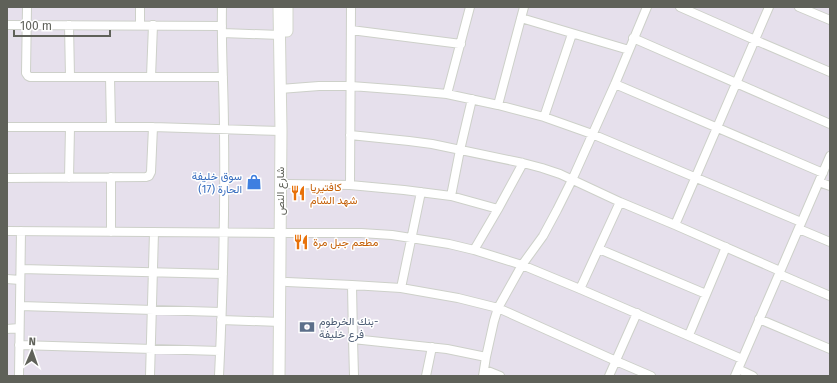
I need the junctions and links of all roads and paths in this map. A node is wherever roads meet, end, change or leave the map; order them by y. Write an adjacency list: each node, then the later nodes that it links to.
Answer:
1 (27, 7): 16 (street)
2 (140, 7): 18 (street)
3 (222, 7): 20 (street)
4 (279, 7): 23 (main road, شارع النص)
5 (287, 7): 36 (main road, شارع النص)
6 (351, 7): 21 (street)
7 (470, 7): 26 (street)
8 (524, 7): 13 (street)
9 (647, 7): 24 (street)
10 (680, 7): 25 (street)
11 (769, 7): 25 (street)
12 (799, 7): 14 (street)
13 (521, 18): 22 (street); 39 (street)
14 (830, 20)
15 (7, 25): 16 (street)
16 (27, 25): 17 (street); 29 (street)
17 (70, 25): 18 (street); 29 (street)
18 (140, 25): 19 (street)
19 (153, 26): 20 (street); 31 (street)
20 (222, 29): 23 (street); 32 (street)
21 (351, 30): 26 (street); 35 (street)
22 (572, 34): 27 (street); 40 (street)
23 (280, 35): 36 (main road, شارع النص)
24 (633, 38): 27 (street); 33 (street)
25 (755, 40): 28 (street); 33 (street)
26 (461, 44): 37 (street)
27 (629, 50): 34 (street)
28 (830, 72)
29 (70, 77): 30 (street)
30 (110, 77): 31 (street); 44 (street)
31 (152, 77): 32 (street)
32 (224, 78): 47 (street)
33 (736, 83): 41 (street); 46 (street)
34 (615, 84): 46 (street); 49 (street)
35 (350, 86): 36 (street); 37 (street); 50 (street)
36 (284, 89): 48 (main road, شارع النص); 61 (main road, شارع النص)
37 (447, 94): 38 (street)
38 (472, 99): 39 (street); 51 (street)
39 (498, 104): 40 (street)
40 (544, 117): 49 (street)
41 (830, 124)
42 (7, 127): 43 (street)
43 (70, 127): 44 (street); 58 (street)
44 (111, 127): 45 (street)
45 (153, 127): 47 (street); 55 (street)
46 (717, 128): 54 (street); 56 (street)
47 (224, 129): 48 (street); 74 (street)
48 (280, 132): 75 (main road, شارع النص)
49 (592, 134): 56 (street); 59 (street)
50 (350, 135): 51 (street); 62 (street)
51 (460, 150): 53 (street); 65 (street)
52 (830, 156): 54 (street)
53 (523, 163): 59 (street); 67 (street)
54 (822, 173): 60 (street)
55 (111, 177): 58 (street); 72 (street)
56 (696, 177): 68 (street); 69 (street)
57 (7, 178): 58 (street)
58 (69, 178)
59 (572, 180): 66 (street); 81 (street)
60 (819, 182): 63 (street); 69 (street)
61 (287, 184): 62 (street); 75 (main road, شارع النص)
62 (350, 185): 64 (street)
63 (830, 186)
64 (420, 192): 65 (street); 76 (street)
65 (451, 196): 67 (street)
66 (620, 202): 68 (street); 79 (street)
67 (498, 209): 80 (street)
68 (675, 225): 78 (street)
69 (800, 225): 77 (street); 84 (street)
70 (7, 231): 71 (street)
71 (21, 231): 72 (street); 82 (street)
72 (111, 232): 73 (street)
73 (154, 232): 74 (street); 83 (street)
74 (224, 232): 75 (street); 85 (street)
75 (284, 233): 76 (street); 88 (main road, شارع النص); 100 (main road, شارع النص)
76 (411, 237): 80 (street); 90 (street)
77 (830, 242)
78 (726, 247): 84 (street); 92 (street)
79 (599, 249): 91 (street); 92 (street)
80 (474, 250): 81 (street)
81 (522, 265): 91 (street); 95 (street)
82 (21, 269): 83 (street); 87 (street)
83 (153, 272): 85 (street); 96 (street)
84 (780, 273): 93 (street); 99 (street)
85 (223, 274): 98 (street)
86 (7, 279): 87 (street)
87 (20, 280): 94 (street)
88 (287, 282): 89 (street); 119 (main road, شارع النص)
89 (352, 285): 90 (street); 104 (street)
90 (401, 288): 95 (street)
91 (580, 289): 97 (street)
92 (706, 294): 103 (street)
93 (830, 296)
94 (20, 306): 96 (street); 102 (street)
95 (498, 308): 110 (street); 112 (street)
96 (152, 310): 98 (street); 108 (street)
97 (637, 313): 103 (street); 112 (street)
98 (221, 316): 100 (street); 109 (street)
99 (759, 319): 107 (street); 111 (street)
100 (280, 322): 118 (main road, شارع النص)
101 (7, 328): 102 (street)
102 (20, 328): 105 (street)
103 (689, 336): 111 (street)
104 (353, 339): 106 (street); 120 (street)
105 (19, 345): 108 (street); 115 (street)
106 (432, 347): 110 (street); 121 (street)
107 (830, 349)
108 (151, 350): 109 (street); 116 (street)
109 (220, 351): 117 (street)
110 (486, 357): 114 (street)
111 (742, 359): 113 (street)
112 (616, 361): 123 (street); 124 (street)
113 (736, 372): 125 (street)
114 (484, 373): 122 (street)
115 (19, 376)
116 (150, 376)
117 (219, 376)
118 (279, 376)
119 (287, 376)
120 (354, 376)
121 (426, 376)
122 (500, 376)
123 (609, 376)
124 (652, 376)
125 (753, 376)

